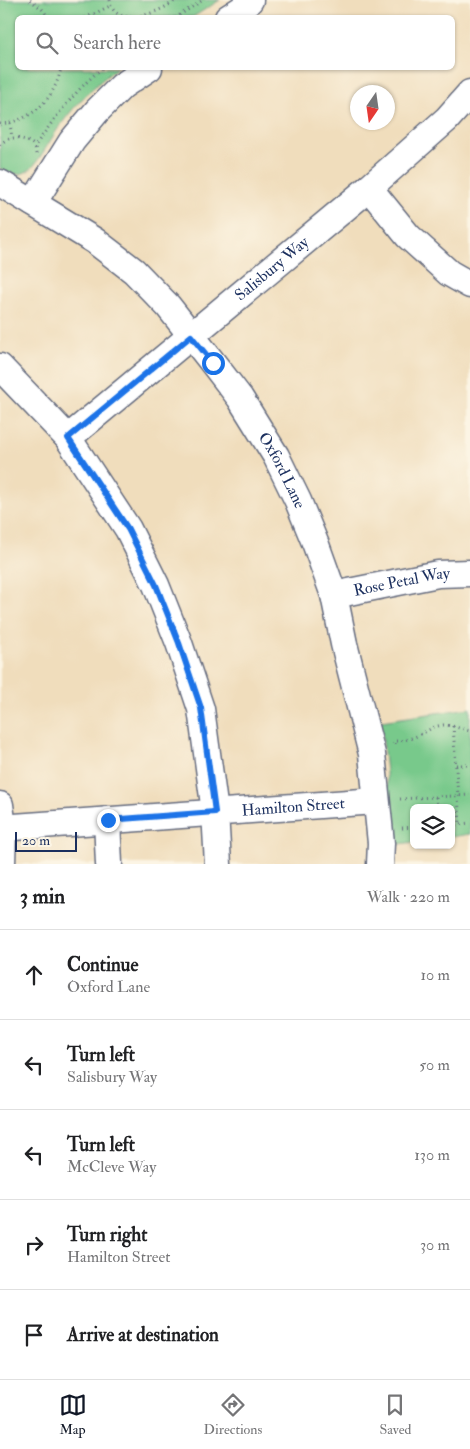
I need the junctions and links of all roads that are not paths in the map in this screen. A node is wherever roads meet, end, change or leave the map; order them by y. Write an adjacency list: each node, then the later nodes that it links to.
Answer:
1 (250, 0): 2 (street)
2 (233, 15)
3 (146, 70): 7 (street)
4 (470, 93): 6 (street, Salisbury Way)
5 (0, 183): 7 (street, Oxford Lane)
6 (369, 188): 8 (street); 9 (street, Salisbury Way)
7 (33, 203): 9 (street, Oxford Lane)
8 (470, 285)
9 (191, 336): 11 (street, Salisbury Way); 13 (street, Oxford Lane)
10 (0, 367): 11 (street)
11 (68, 438): 15 (street)
12 (470, 573): 13 (street, Rose Petal Way)
13 (334, 595): 14 (street, Oxford Lane)
14 (376, 801): 15 (street, Hamilton Street); 21 (street, Oxford Lane)
15 (215, 812): 17 (street, Hamilton Street); 20 (street)
16 (1, 820): 17 (street, Hamilton Street); 18 (street)
17 (108, 820): 19 (street)
18 (2, 864)
19 (109, 864)
20 (218, 864)
21 (380, 864)

